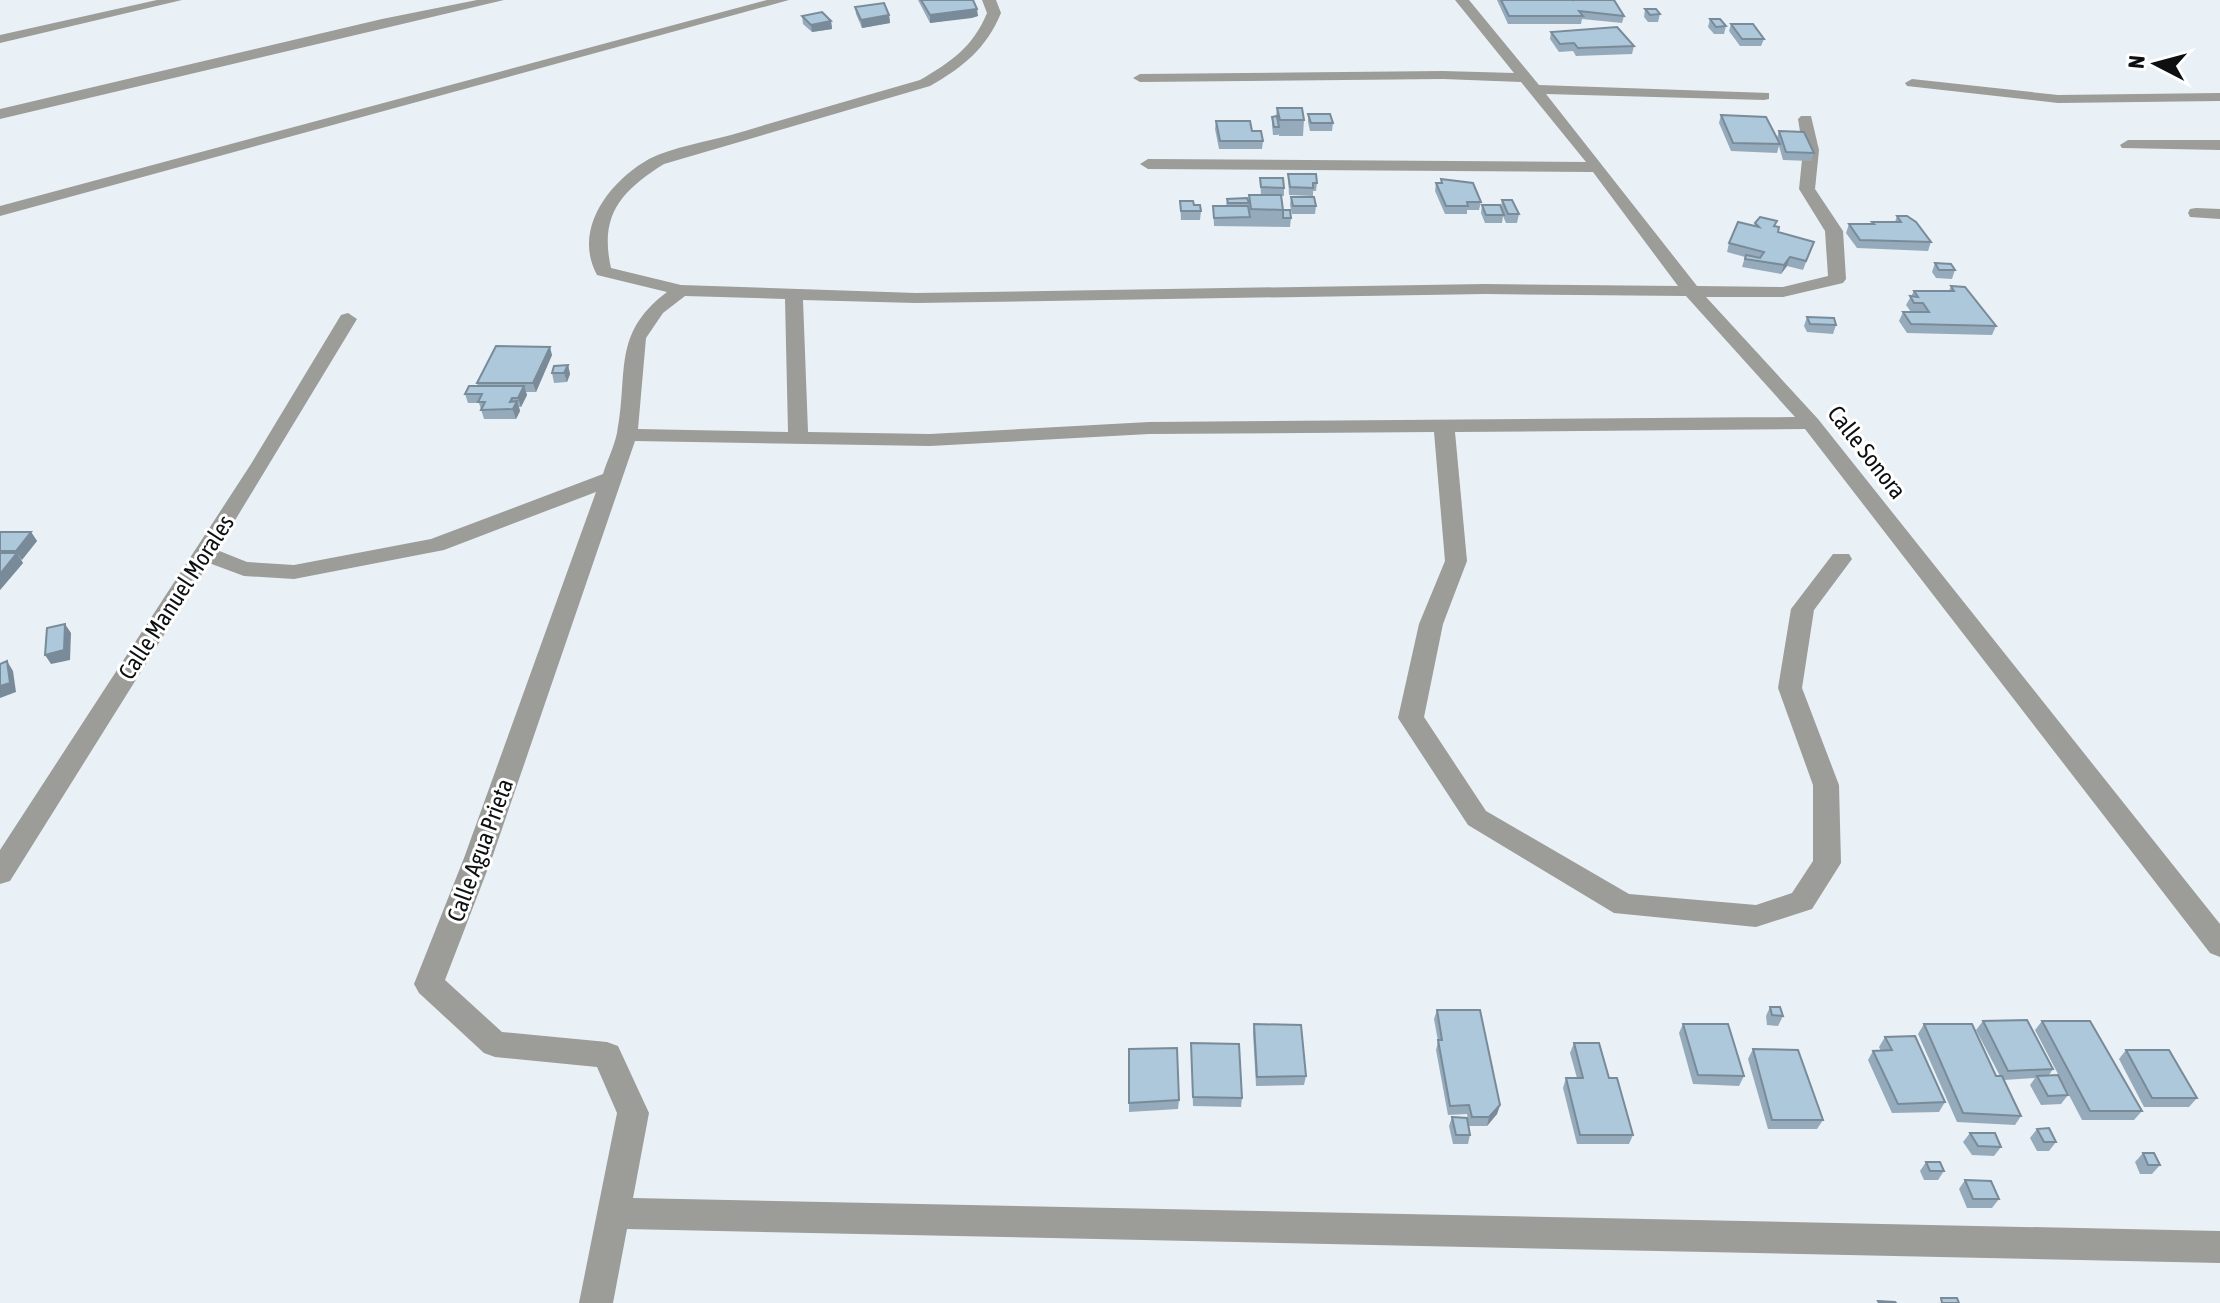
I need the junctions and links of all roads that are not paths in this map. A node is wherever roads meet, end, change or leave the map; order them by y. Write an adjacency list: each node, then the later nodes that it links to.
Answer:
1 (175, 0): 6 (street)
2 (497, 0): 12 (street)
3 (782, 0): 18 (street)
4 (989, 0): 21 (street)
5 (1462, 0): 8 (street, Calle Sonora)
6 (0, 39)
7 (1140, 78): 8 (street)
8 (1530, 83): 10 (street); 17 (street, Calle Sonora)
9 (1912, 83): 11 (street)
10 (1764, 96)
11 (2220, 97)
12 (0, 114)
13 (1806, 119): 22 (street)
14 (2128, 145): 15 (street)
15 (2220, 145)
16 (1148, 164): 17 (street)
17 (1598, 167): 22 (street, Calle Sonora)
18 (0, 211)
19 (2196, 213): 20 (street)
20 (2220, 214)
21 (681, 290): 23 (street); 27 (street, Calle Agua Prieta)
22 (1693, 293): 23 (street); 25 (street, Calle Sonora)
23 (794, 296): 28 (street)
24 (348, 319): 30 (street, Calle Manuel Morales)
25 (1811, 423): 26 (street); 33 (street, Calle Sonora)
26 (1444, 426): 28 (street); 31 (street)
27 (627, 435): 28 (street); 29 (street, Calle Agua Prieta)
28 (798, 439)
29 (610, 479): 30 (street); 34 (street, Calle Agua Prieta)
30 (204, 553): 32 (street, Calle Manuel Morales)
31 (1841, 559)
32 (0, 873)
33 (2220, 945)
34 (616, 1213): 35 (street); 36 (street, Calle Agua Prieta)
35 (2220, 1247)
36 (596, 1303)

